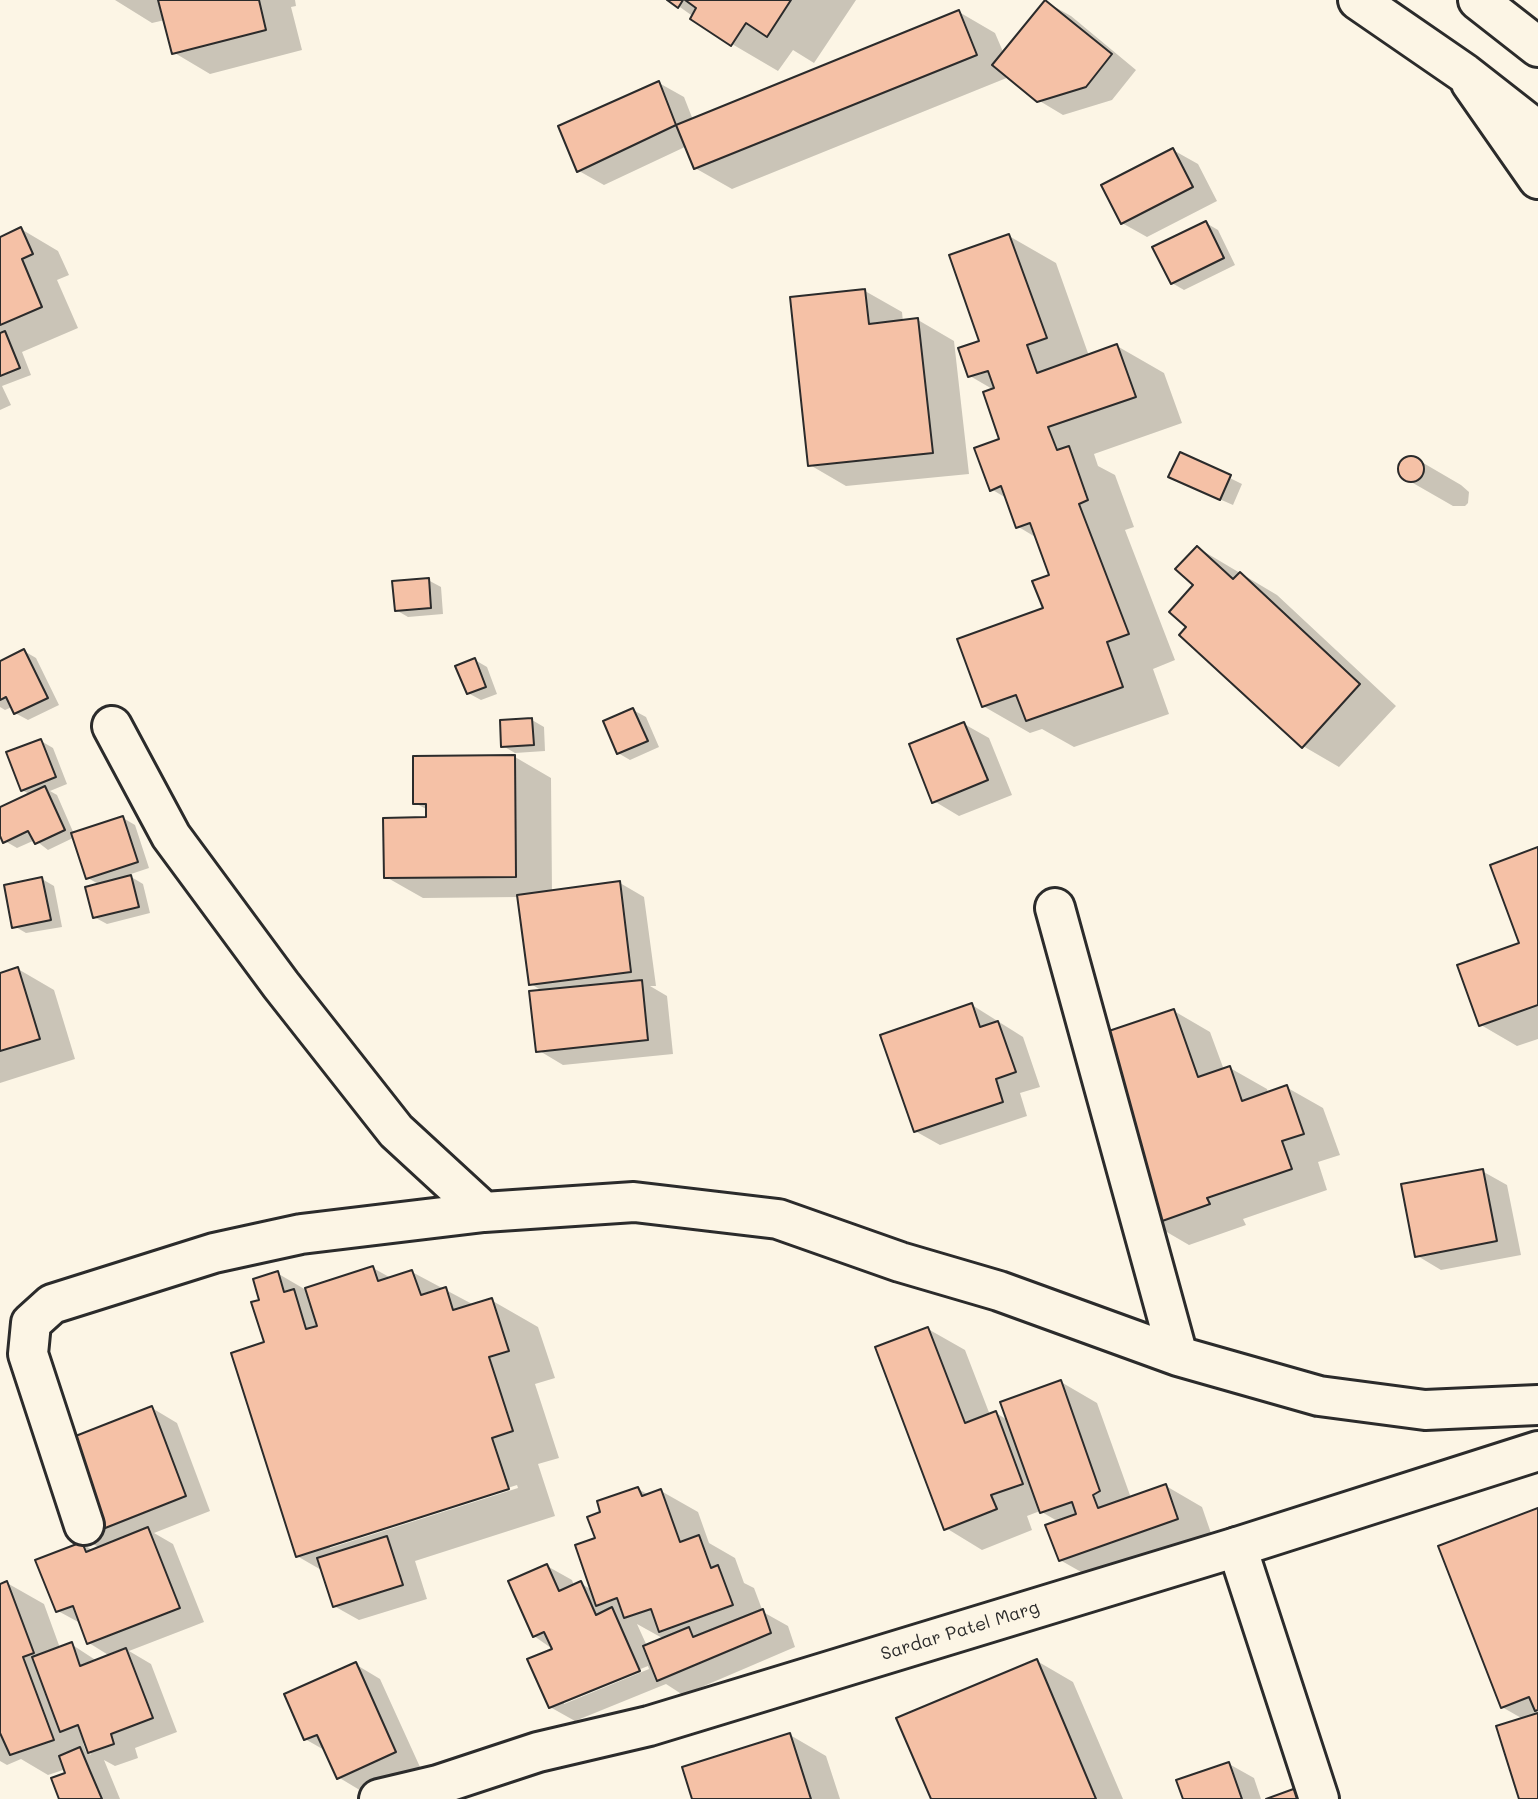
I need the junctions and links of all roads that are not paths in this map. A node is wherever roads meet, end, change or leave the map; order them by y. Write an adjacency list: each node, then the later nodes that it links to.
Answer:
1 (1358, 0): 4 (street)
2 (1478, 0): 3 (street)
3 (1538, 47)
4 (1464, 73): 5 (street); 6 (street)
5 (1538, 131)
6 (1538, 179)
7 (112, 726): 9 (street)
8 (1055, 908): 10 (street)
9 (484, 1212): 10 (street); 13 (street)
10 (1178, 1356): 11 (street)
11 (1538, 1405)
12 (1538, 1451): 14 (street, Sardar Patel Marg)
13 (84, 1525)
14 (1237, 1548): 15 (street, Sardar Patel Marg); 17 (street)
15 (440, 1792): 16 (street, Sardar Patel Marg)
16 (379, 1799)
17 (1319, 1799)

